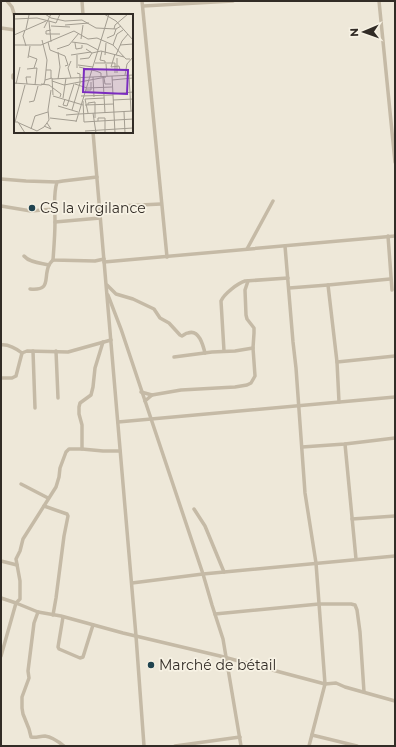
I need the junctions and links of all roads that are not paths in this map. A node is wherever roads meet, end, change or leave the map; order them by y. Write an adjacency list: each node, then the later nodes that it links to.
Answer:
1 (7, 1): 7 (street)
2 (82, 1): 8 (street)
3 (142, 1): 6 (street)
4 (233, 1): 6 (street)
5 (379, 1): 14 (street)
6 (143, 6): 19 (street)
7 (14, 14)
8 (83, 14)
9 (1, 28): 10 (street)
10 (14, 30)
11 (14, 74): 12 (street)
12 (12, 78)
13 (93, 133): 15 (street)
14 (395, 162)
15 (97, 177): 17 (street); 21 (street)
16 (1, 179): 17 (street)
17 (57, 182): 22 (street)
18 (273, 201): 28 (street)
19 (162, 204): 21 (street); 30 (street)
20 (1, 206): 22 (street)
21 (99, 208): 23 (street)
22 (54, 210): 24 (street)
23 (100, 218): 24 (street); 32 (street)
24 (55, 222): 31 (street)
25 (388, 236): 26 (street); 27 (street); 35 (street)
26 (395, 236)
27 (285, 246): 28 (street); 34 (street)
28 (246, 249): 30 (street)
29 (24, 256): 33 (street)
30 (166, 257): 32 (street)
31 (53, 260): 32 (street); 33 (street)
32 (104, 261): 37 (street)
33 (49, 265): 40 (street)
34 (288, 278): 36 (street); 39 (street)
35 (390, 279): 38 (street); 42 (street)
36 (248, 281): 46 (street); 49 (street)
37 (106, 284): 41 (street); 51 (street)
38 (328, 285): 39 (street); 54 (street)
39 (289, 288): 62 (street)
40 (30, 289)
41 (106, 290): 43 (street); 56 (street)
42 (392, 290)
43 (111, 340): 44 (street); 65 (street)
44 (103, 342): 48 (street); 69 (street)
45 (1, 345): 50 (street)
46 (253, 348): 49 (street); 57 (street)
47 (33, 351): 48 (street); 50 (street); 63 (street)
48 (56, 351): 59 (street)
49 (224, 351): 51 (street)
50 (22, 353): 55 (street)
51 (205, 353): 53 (street)
52 (395, 356): 54 (street)
53 (174, 357)
54 (337, 362): 61 (street)
55 (1, 378)
56 (141, 392): 57 (street); 60 (street)
57 (152, 395): 60 (street)
58 (395, 396): 61 (street)
59 (58, 398)
60 (144, 401): 64 (street)
61 (339, 402): 62 (street)
62 (299, 405): 64 (street); 68 (street)
63 (35, 408)
64 (150, 419): 65 (street); 83 (street)
65 (118, 422): 70 (street)
66 (395, 438): 67 (street)
67 (345, 444): 68 (street); 76 (street)
68 (302, 447): 80 (street)
69 (82, 449): 70 (street); 72 (street)
70 (120, 451): 84 (street)
71 (21, 484): 72 (street)
72 (48, 498): 73 (street)
73 (44, 506): 81 (street); 90 (street)
74 (194, 509): 82 (street)
75 (395, 516): 76 (street)
76 (352, 519): 78 (street)
77 (395, 556): 78 (street)
78 (356, 559): 80 (street)
79 (1, 561): 81 (street)
80 (316, 563): 82 (street); 87 (street)
81 (17, 565): 86 (street)
82 (224, 572): 83 (street)
83 (203, 574): 84 (street); 89 (street)
84 (132, 583): 93 (street)
85 (1, 598): 86 (street)
86 (16, 603): 88 (street); 94 (street)
87 (319, 604): 89 (street); 96 (street); 97 (street)
88 (38, 612): 90 (street); 101 (street)
89 (215, 614): 95 (street)
90 (53, 615): 91 (street)
91 (63, 617): 92 (street); 92 (street)
92 (93, 625): 93 (street)
93 (136, 636): 95 (street); 102 (street)
94 (1, 656)
95 (226, 658): 96 (street); 100 (street)
96 (325, 684): 97 (street); 99 (street)
97 (364, 692): 98 (street)
98 (395, 701)
99 (312, 735): 106 (street); 107 (street)
100 (240, 737): 104 (street); 105 (street)
101 (64, 746)
102 (144, 746)
103 (175, 746): 104 (street)
104 (186, 746)
105 (241, 746)
106 (309, 746)
107 (357, 746)

